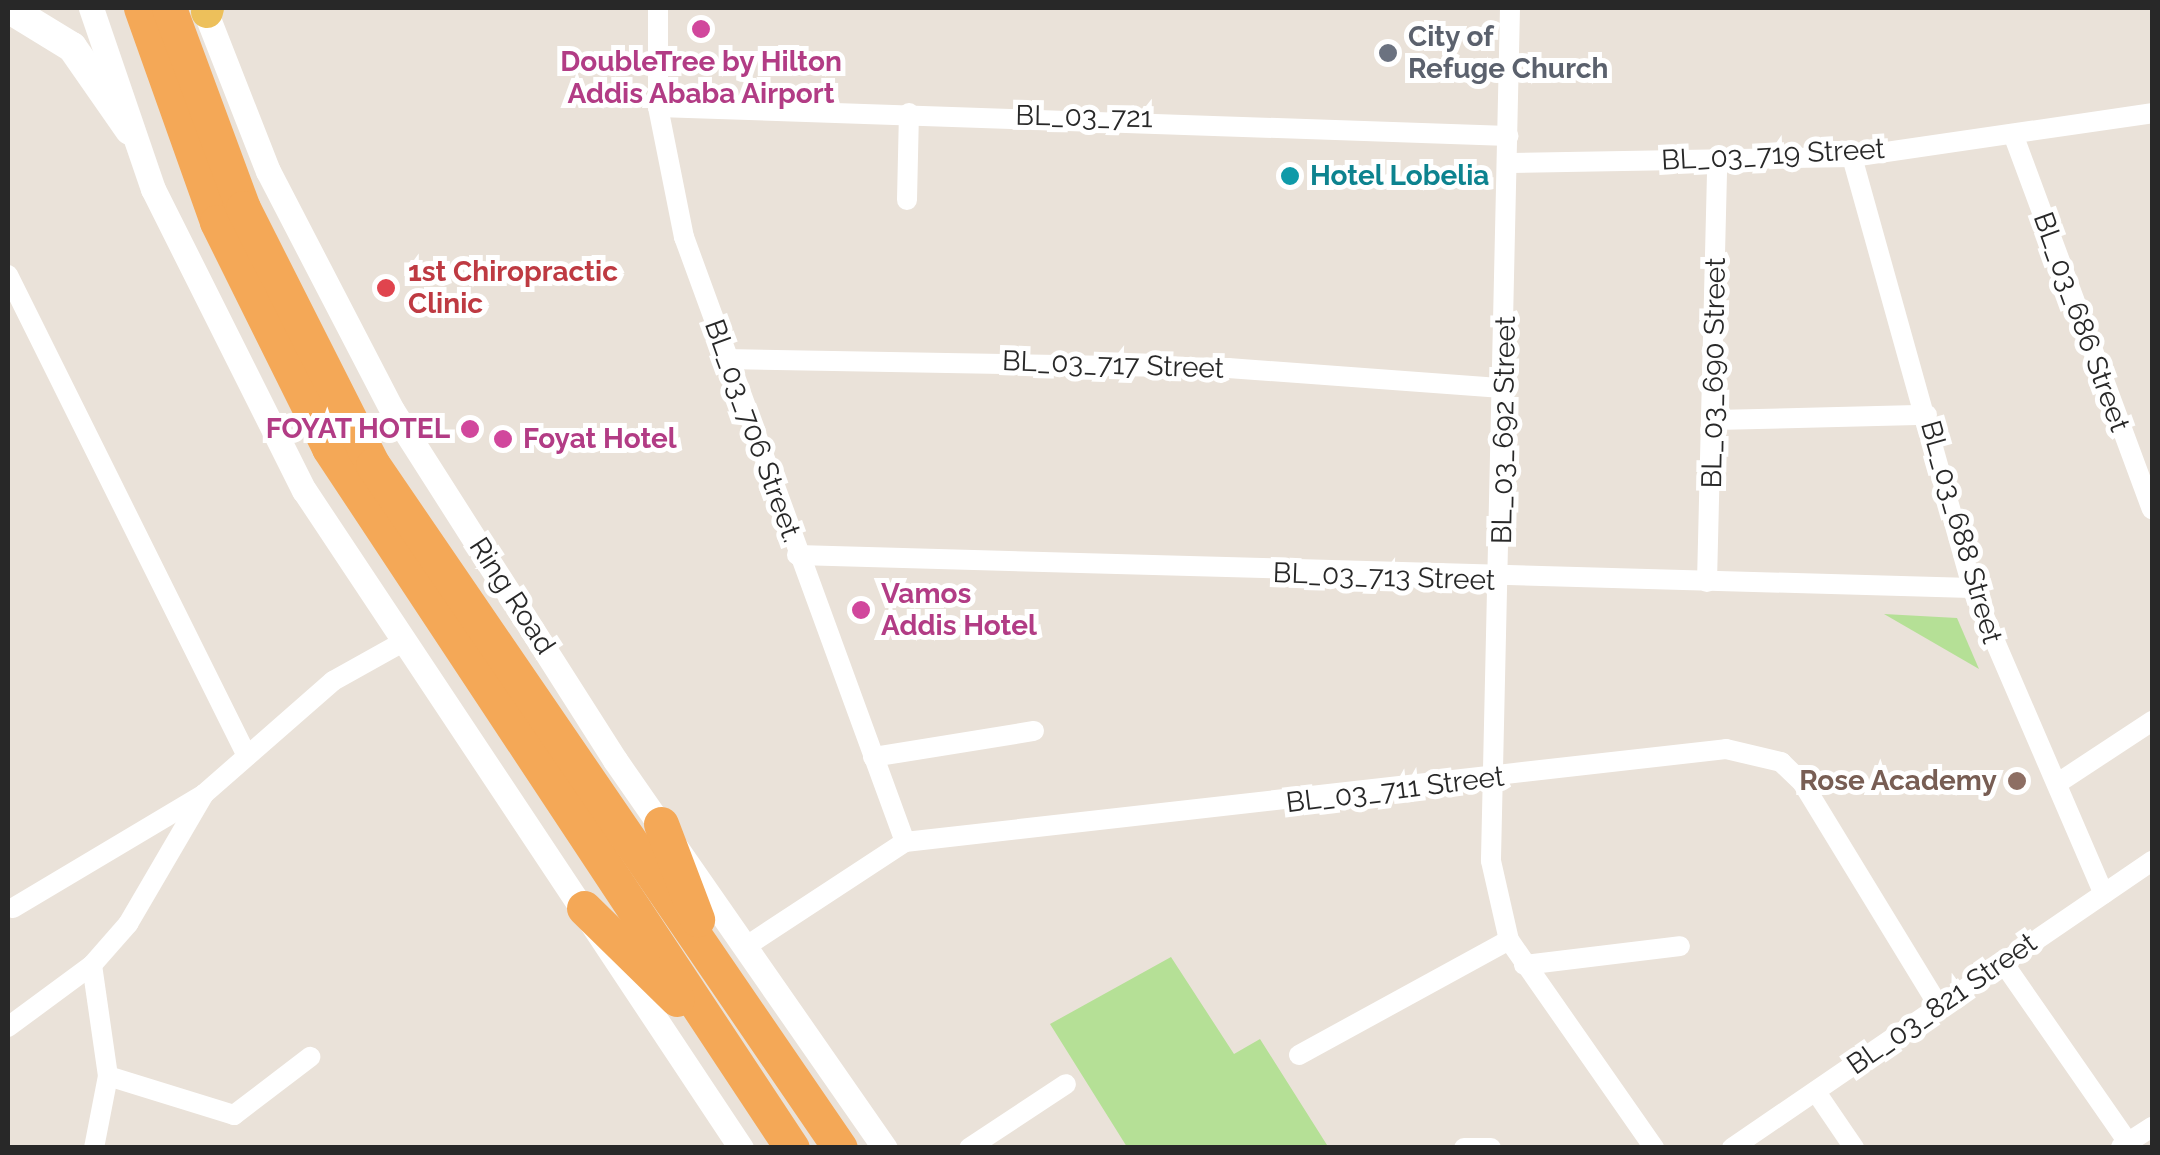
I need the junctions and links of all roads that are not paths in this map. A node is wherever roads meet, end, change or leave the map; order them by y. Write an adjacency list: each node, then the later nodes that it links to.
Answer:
1 (8, 8): 11 (main road)
2 (91, 8): 11 (street)
3 (141, 8): 37 (highway, Ring Road)
4 (169, 8): 37 (highway, Ring Road)
5 (658, 8): 8 (street, BL_03_706 Street.)
6 (1510, 8): 13 (street, BL_03_692 Street)
7 (207, 9): 36 (street, Ring Road)
8 (658, 107): 9 (street, BL_03_721); 19 (street, BL_03_706 Street.)
9 (908, 112): 13 (street, BL_03_721); 17 (street)
10 (2152, 113): 12 (street, BL_03_719 Street)
11 (130, 130): 28 (street)
12 (2013, 134): 14 (street, BL_03_719 Street); 23 (street, BL_03_686 Street)
13 (1509, 136): 15 (street, BL_03_692 Street)
14 (1852, 156): 16 (street, BL_03_719 Street); 21 (street, BL_03_688 Street)
15 (1511, 163): 16 (street, BL_03_719 Street); 20 (street, BL_03_692 Street)
16 (1717, 164): 22 (street, BL_03_690 Street)
17 (907, 200)
18 (8, 275): 31 (street)
19 (724, 359): 20 (street, BL_03_717 Street); 24 (street, BL_03_706 Street.)
20 (1502, 388): 25 (street, BL_03_692 Street)
21 (1927, 415): 22 (street); 27 (street, BL_03_688 Street)
22 (1715, 420): 26 (street, BL_03_690 Street)
23 (2152, 508)
24 (798, 555): 25 (street, BL_03_713 Street); 32 (street, BL_03_706 Street.)
25 (1502, 582): 26 (street, BL_03_713 Street); 33 (street, BL_03_692 Street)
26 (1707, 582): 27 (street, BL_03_713 Street)
27 (1972, 588): 34 (street, BL_03_688 Street)
28 (403, 642): 31 (street); 42 (street)
29 (2152, 721): 34 (street)
30 (1034, 732): 32 (street)
31 (247, 756): 35 (street)
32 (873, 757): 38 (street, BL_03_706 Street.)
33 (1490, 781): 38 (street, BL_03_711 Street); 43 (street, BL_03_692 Street); 50 (street, BL_03_711 Street)
34 (2058, 783): 40 (street, BL_03_688 Street)
35 (204, 794): 41 (street); 47 (street)
36 (661, 824): 44 (street, Ring Road); 49 (highway)
37 (605, 837): 49 (highway, Ring Road); 52 (highway, Ring Road)
38 (905, 842): 44 (street, BL_03_711 Street)
39 (2152, 862): 40 (street, BL_03_821 Street)
40 (2104, 894): 46 (street, BL_03_821 Street)
41 (13, 908)
42 (584, 908): 52 (highway); 61 (street)
43 (1509, 940): 48 (street, BL_03_692 Street); 53 (street)
44 (748, 945): 64 (street, Ring Road)
45 (1680, 946): 48 (street)
46 (2002, 961): 50 (street, BL_03_821 Street); 59 (street)
47 (92, 965): 51 (street); 55 (street)
48 (1524, 965): 68 (street, BL_03_692 Street)
49 (730, 994): 63 (highway, Ring Road)
50 (1938, 1006): 57 (street, BL_03_821 Street)
51 (8, 1026)
52 (724, 1046): 62 (highway, Ring Road)
53 (1298, 1055)
54 (310, 1057): 55 (street)
55 (108, 1076): 60 (street)
56 (1066, 1084): 65 (street)
57 (1816, 1092): 69 (street, BL_03_821 Street); 70 (street)
58 (2152, 1127): 59 (street)
59 (2124, 1145)
60 (94, 1148)
61 (741, 1148)
62 (792, 1148)
63 (840, 1148)
64 (885, 1148)
65 (968, 1148)
66 (1464, 1148): 67 (street)
67 (1490, 1148)
68 (1654, 1148)
69 (1732, 1148)
70 (1854, 1148)

